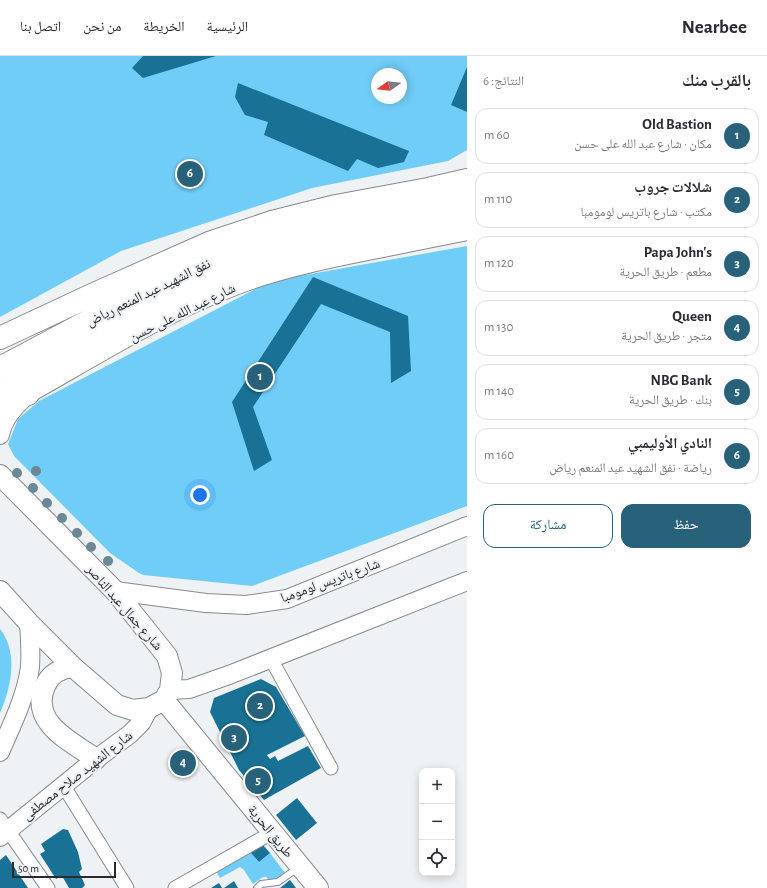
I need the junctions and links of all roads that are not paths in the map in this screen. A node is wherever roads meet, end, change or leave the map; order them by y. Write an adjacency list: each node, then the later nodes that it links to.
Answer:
1 (467, 165): 6 (highway)
2 (467, 180): 6 (highway)
3 (467, 197): 8 (highway, نفق الشهيد عبد المنعم رياض)
4 (467, 215): 8 (highway, نفق الشهيد عبد المنعم رياض)
5 (467, 231): 8 (main road, شارع عبد الله على حسن)
6 (94, 294): 7 (highway)
7 (0, 338)
8 (9, 388): 9 (main road, شارع عبد الله على حسن)
9 (0, 435)
10 (0, 474): 14 (main road, شارع جمال عبد الناصر)
11 (467, 526): 14 (main road, شارع باتريس لومومبا)
12 (467, 581): 16 (main road)
13 (0, 591): 15 (main road)
14 (115, 591): 18 (main road, شارع جمال عبد الناصر)
15 (29, 623): 17 (main road); 19 (main road)
16 (271, 659): 18 (main road); 21 (street)
17 (73, 666): 18 (main road); 20 (main road)
18 (161, 699): 20 (main road, شارع الشهيد صلاح مصطفى); 24 (main road, طريق الحرية)
19 (0, 752)
20 (96, 759): 22 (main road, شارع الشهيد صلاح مصطفى)
21 (331, 768)
22 (63, 785): 23 (main road, شارع الشهيد صلاح مصطفى); 27 (street)
23 (3, 828): 26 (street)
24 (273, 832): 25 (main road, طريق الحرية); 28 (street)
25 (300, 866): 29 (lane); 30 (main road, طريق الحرية)
26 (48, 888)
27 (127, 888)
28 (175, 888)
29 (257, 888)
30 (318, 888)

